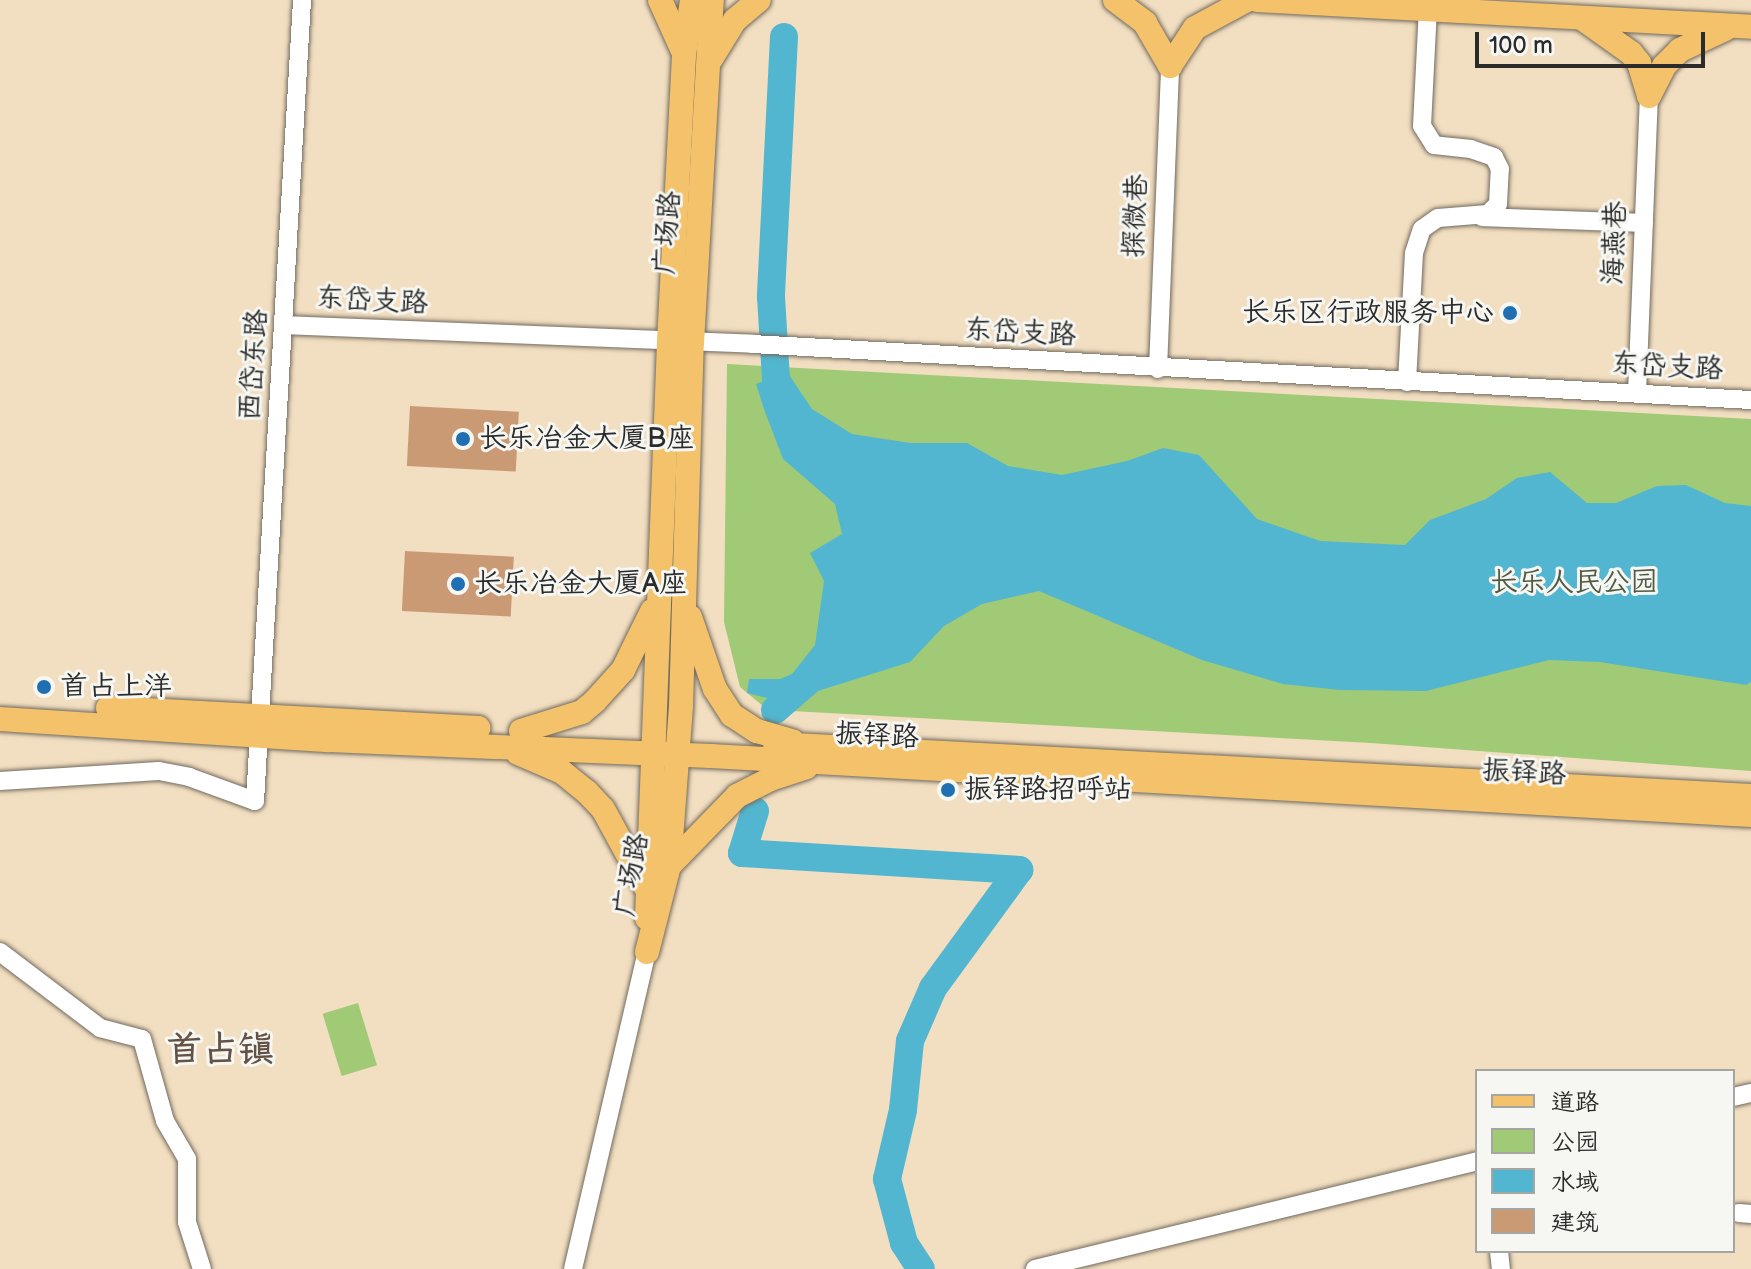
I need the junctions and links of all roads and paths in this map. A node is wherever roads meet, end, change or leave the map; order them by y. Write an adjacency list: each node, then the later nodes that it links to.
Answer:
1 (302, 0): 19 (street, 西岱东路)
2 (660, 0): 13 (main road)
3 (692, 0): 13 (main road, 广场路)
4 (712, 0): 14 (main road, 广场路)
5 (759, 0): 14 (main road)
6 (1115, 0): 15 (main road)
7 (1247, 0): 15 (main road)
8 (1257, 0): 10 (main road)
9 (1560, 0): 12 (main road)
10 (1428, 9): 11 (main road); 17 (street)
11 (1579, 17): 12 (main road); 16 (main road)
12 (1745, 21): 16 (main road)
13 (684, 55): 20 (main road, 广场路)
14 (709, 65): 20 (main road, 广场路)
15 (1170, 66): 21 (street, 探微巷)
16 (1649, 96): 18 (street, 海燕巷)
17 (1479, 217): 18 (street); 22 (street)
18 (1644, 223): 23 (street, 海燕巷)
19 (285, 325): 20 (street, 东岱支路); 29 (street, 西岱东路)
20 (680, 342): 21 (street, 东岱支路); 25 (main road, 广场路); 26 (main road, 广场路)
21 (1158, 369): 22 (street, 东岱支路)
22 (1407, 382): 23 (street, 东岱支路)
23 (1637, 393): 24 (street, 东岱支路)
24 (1751, 400)
25 (659, 594): 30 (main road); 32 (main road, 广场路)
26 (684, 595): 32 (main road, 广场路); 33 (main road)
27 (0, 703): 29 (main road, 振铎路)
28 (0, 719): 29 (main road, 振铎路)
29 (260, 725): 30 (main road, 振铎路); 31 (main road, 振铎路); 34 (street, 西岱东路)
30 (521, 731): 32 (main road, 振铎路)
31 (497, 745): 32 (main road, 振铎路); 38 (main road)
32 (666, 747): 33 (main road, 振铎路); 37 (main road, 广场路); 38 (main road, 广场路)
33 (814, 753): 35 (main road, 振铎路); 36 (main road, 振铎路); 37 (main road)
34 (0, 781)
35 (1751, 796)
36 (1751, 815)
37 (669, 866): 40 (main road, 广场路)
38 (646, 889): 40 (main road, 广场路)
39 (0, 952): 42 (street)
40 (647, 952): 43 (street)
41 (1475, 1161): 44 (street)
42 (202, 1269)
43 (573, 1269)
44 (1035, 1269)

